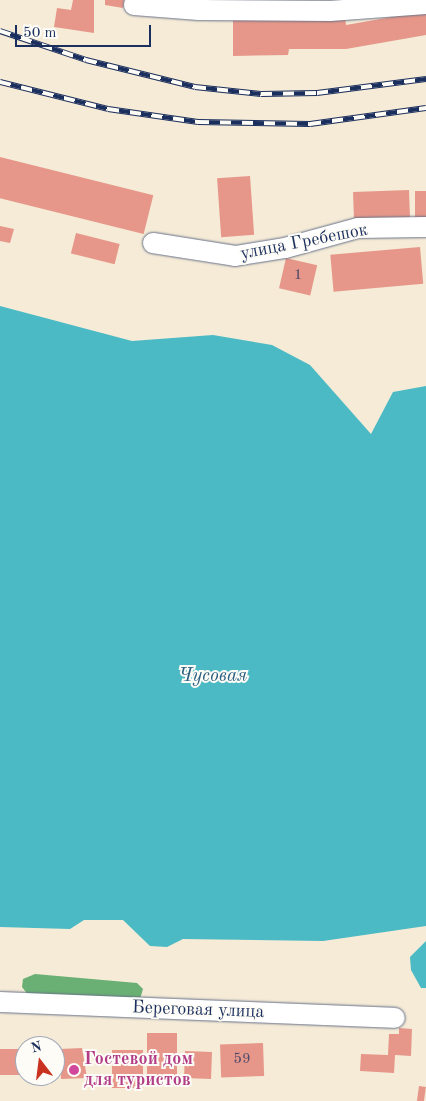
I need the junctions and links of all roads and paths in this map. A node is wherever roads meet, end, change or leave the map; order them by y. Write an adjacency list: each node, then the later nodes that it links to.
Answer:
1 (426, 4): 3 (street)
2 (134, 5): 3 (street)
3 (199, 5)
4 (426, 227): 5 (street, улица Гребешок)
5 (153, 243)
6 (0, 1002): 7 (street, Береговая улица)
7 (395, 1018)

